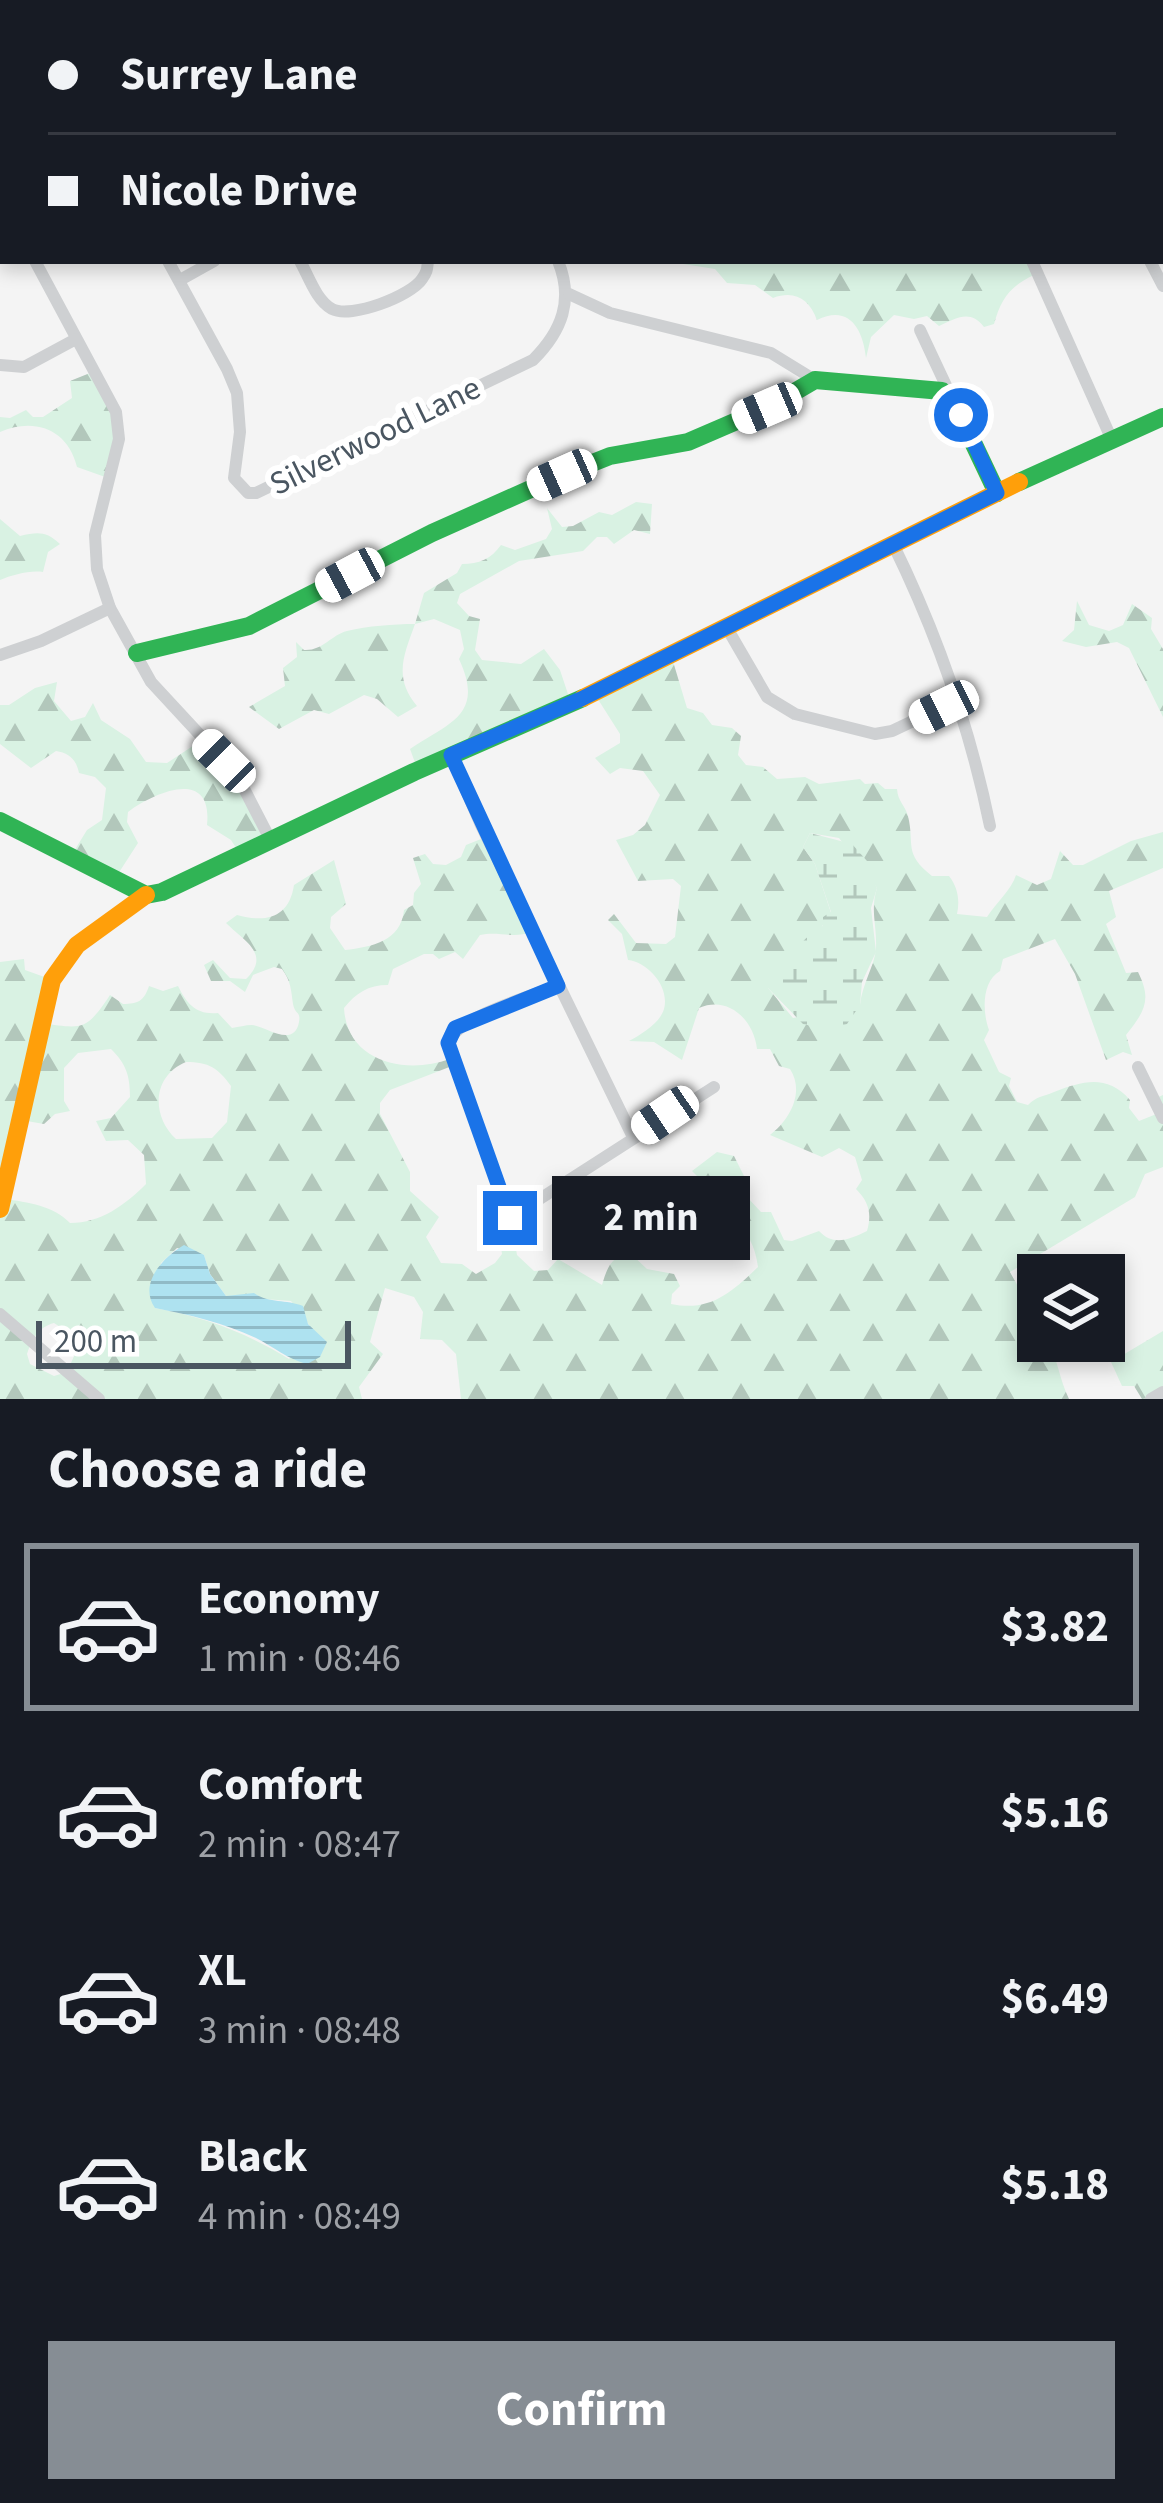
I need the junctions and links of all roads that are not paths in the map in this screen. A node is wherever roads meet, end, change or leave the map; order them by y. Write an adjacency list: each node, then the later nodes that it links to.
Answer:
1 (36, 264): 11 (street)
2 (170, 264): 8 (street, Silverwood Lane)
3 (209, 264): 8 (street)
4 (302, 264): 5 (street)
5 (427, 264)
6 (559, 264): 9 (street)
7 (1033, 264): 16 (street)
8 (180, 280): 9 (street, Silverwood Lane)
9 (568, 294): 13 (street)
10 (920, 330): 14 (street)
11 (76, 339): 12 (street); 19 (street)
12 (0, 364)
13 (815, 380): 14 (street); 21 (street)
14 (952, 400): 17 (street)
15 (1163, 417): 16 (street)
16 (1112, 440): 17 (street)
17 (997, 493): 18 (street)
18 (893, 544): 20 (street); 23 (street)
19 (110, 608): 21 (street); 22 (street)
20 (727, 628): 23 (street); 24 (street)
21 (137, 653): 27 (street)
22 (0, 655)
23 (955, 701): 26 (street)
24 (451, 755): 27 (street); 29 (street)
25 (0, 820): 28 (street)
26 (990, 826)
27 (271, 841): 28 (street)
28 (146, 895): 34 (street)
29 (558, 986): 33 (street); 33 (street)
30 (1138, 1067): 32 (street)
31 (714, 1087): 33 (street)
32 (1163, 1118)
33 (633, 1137)
34 (0, 1209)
35 (0, 1314): 37 (street)
36 (1163, 1392): 38 (street)
37 (99, 1399)
38 (1151, 1399)

